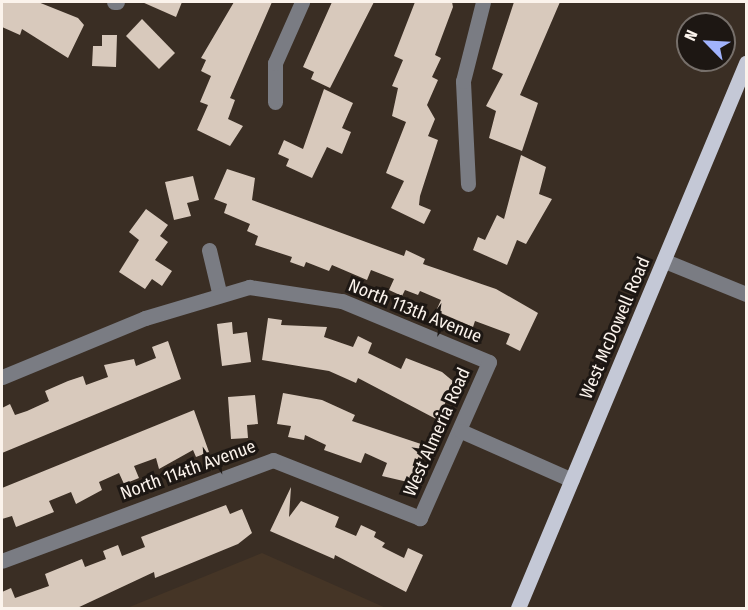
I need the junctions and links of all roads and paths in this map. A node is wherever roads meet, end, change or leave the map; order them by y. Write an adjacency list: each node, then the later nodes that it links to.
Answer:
1 (303, 2): 4 (street)
2 (483, 2): 5 (street)
3 (747, 63): 7 (main road, West McDowell Road)
4 (275, 102)
5 (468, 184)
6 (209, 250): 8 (street)
7 (664, 261): 9 (street); 13 (main road, West McDowell Road)
8 (219, 292): 10 (street, North 113th Avenue); 11 (street, North 113th Avenue)
9 (747, 294)
10 (489, 362): 12 (street, West Almeria Road)
11 (2, 377)
12 (461, 431): 13 (street); 14 (street, West Almeria Road)
13 (572, 480): 16 (main road, West McDowell Road)
14 (420, 518): 15 (street, North 114th Avenue)
15 (2, 561)
16 (518, 609)

